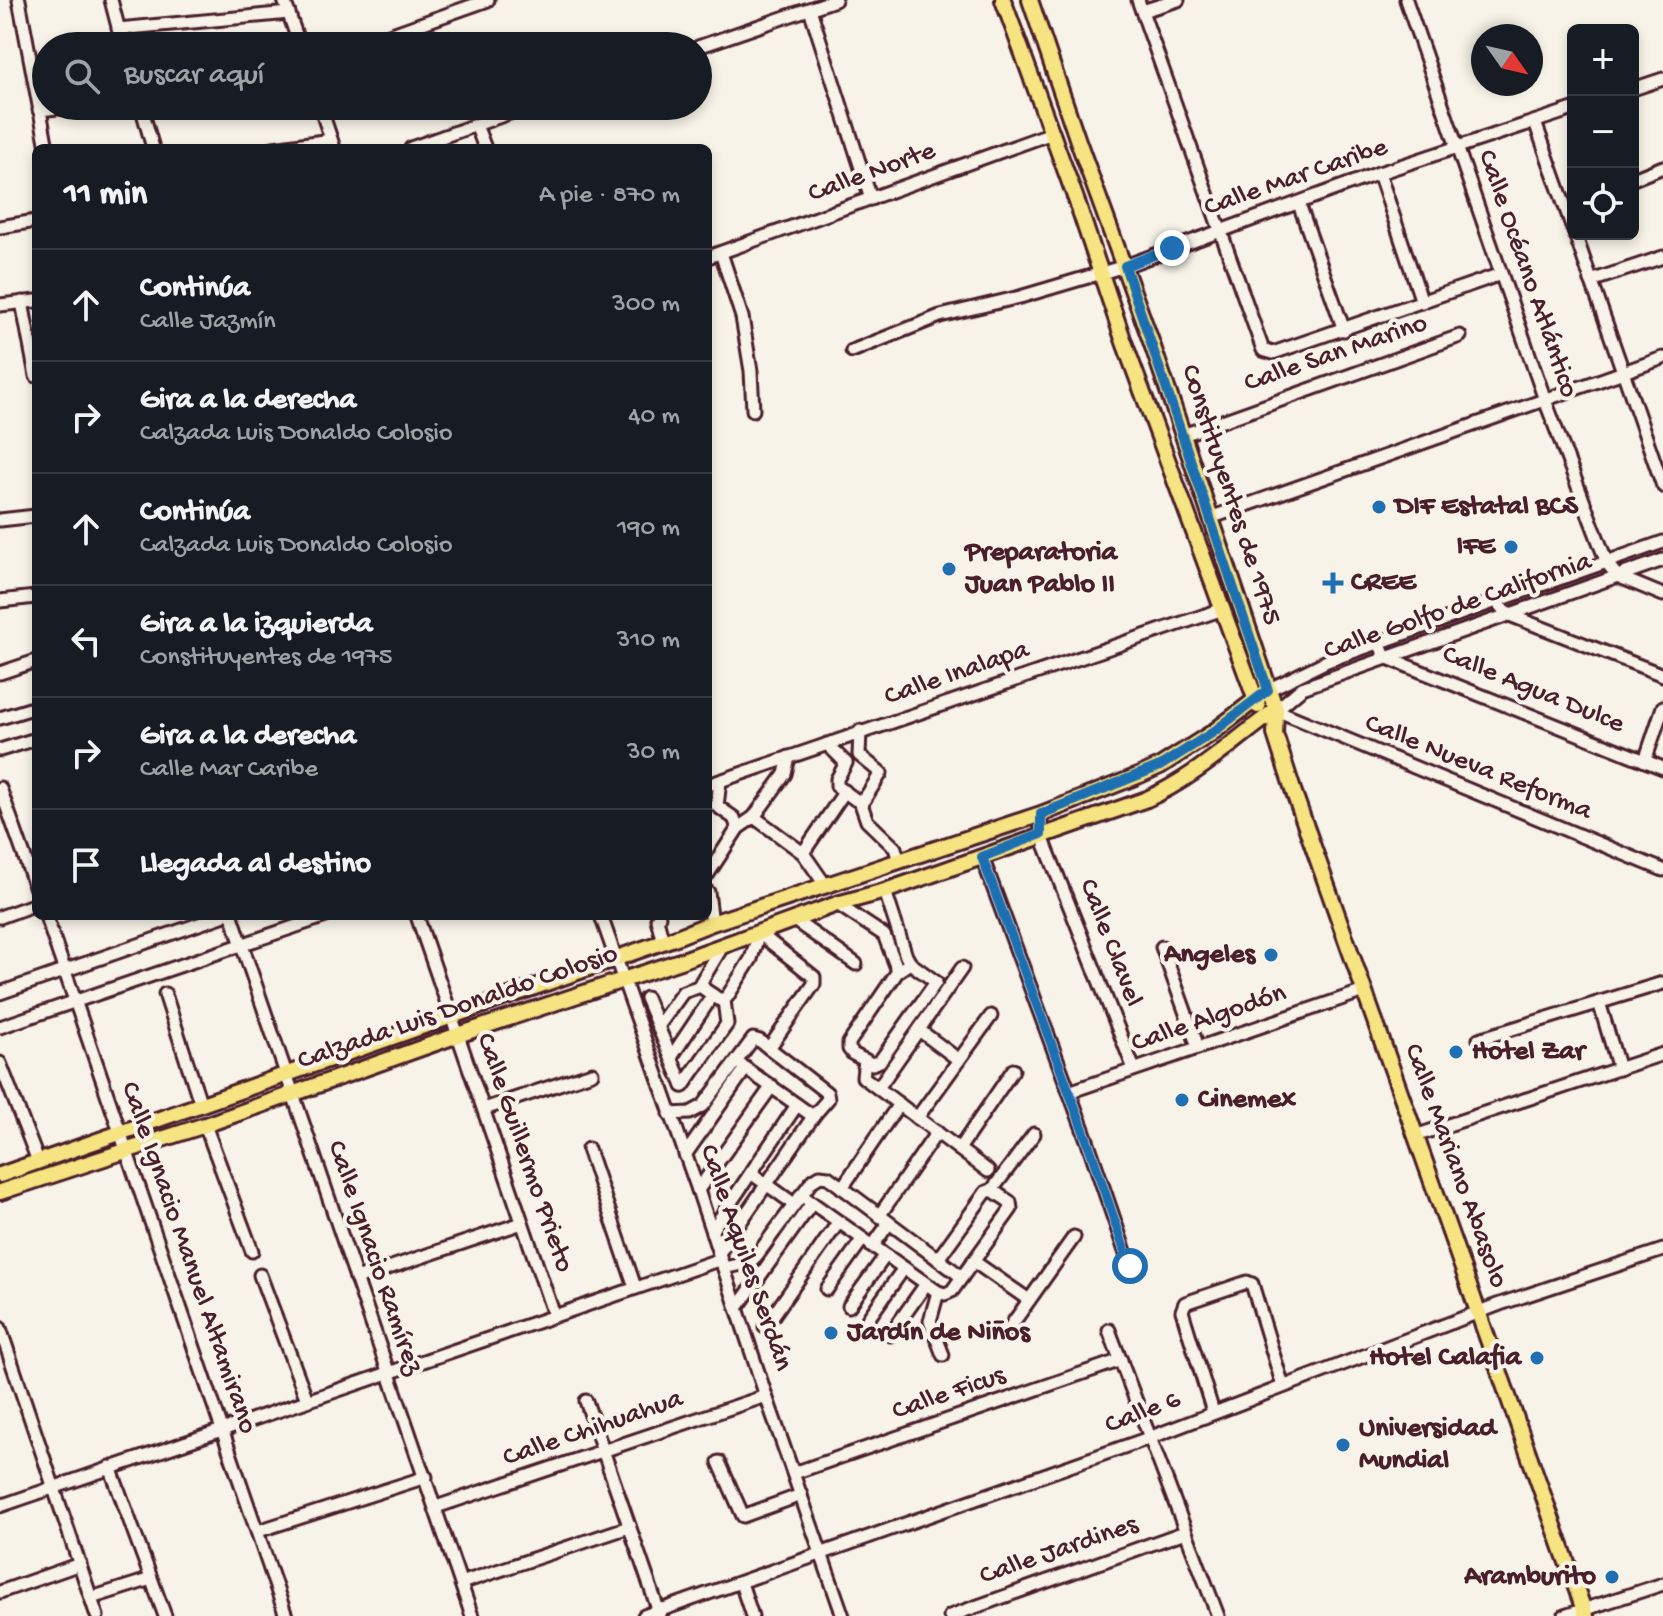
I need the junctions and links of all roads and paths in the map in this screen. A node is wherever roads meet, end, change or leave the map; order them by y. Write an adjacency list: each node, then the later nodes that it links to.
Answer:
1 (19, 0): 18 (street)
2 (111, 0): 13 (street)
3 (284, 0): 12 (street)
4 (488, 0): 16 (street)
5 (835, 0): 11 (street)
6 (1003, 0): 28 (main road, Constituyentes de 1975)
7 (1030, 0): 48 (main road, Constituyentes de 1975)
8 (1178, 0): 10 (street)
9 (1406, 0): 34 (street, Calle Océano Atlántico)
10 (1140, 6): 43 (street)
11 (810, 9): 17 (street); 39 (street)
12 (289, 13): 13 (street); 15 (street)
13 (118, 29): 14 (street)
14 (119, 32)
15 (295, 32)
16 (398, 32)
17 (712, 42)
18 (32, 72)
19 (1663, 79): 20 (street)
20 (1639, 87)
21 (1567, 111): 26 (street, Calle Mar Caribe)
22 (41, 120): 29 (street)
23 (145, 120): 30 (street)
24 (325, 120): 31 (street)
25 (490, 120): 27 (street)
26 (1535, 122): 34 (street, Calle Mar Caribe); 38 (street)
27 (476, 125): 32 (street); 33 (street)
28 (1052, 133): 39 (street, Calle Norte); 49 (main road, Constituyentes de 1975)
29 (46, 144)
30 (152, 144)
31 (333, 144)
32 (422, 144)
33 (483, 144)
34 (1459, 148): 36 (street, Calle Mar Caribe); 50 (street, Calle Océano Atlántico)
35 (1663, 167): 37 (street)
36 (1379, 173): 40 (street, Calle Mar Caribe); 54 (street)
37 (1639, 177)
38 (1567, 197)
39 (871, 199): 45 (street, Calle Norte)
40 (1299, 204): 43 (street, Calle Mar Caribe); 56 (street)
41 (32, 222): 42 (street)
42 (0, 227)
43 (1220, 230): 48 (street, Calle Mar Caribe); 56 (street)
44 (1577, 240): 51 (street)
45 (721, 253): 46 (street, Calle Norte); 63 (street)
46 (712, 256)
47 (1663, 257): 51 (street)
48 (1125, 266): 49 (street, Calle Mar Caribe); 64 (main road, Constituyentes de 1975)
49 (1101, 272): 58 (street, Calle Mar Caribe); 77 (main road, Constituyentes de 1975)
50 (1501, 274): 54 (street); 62 (street, Calle Océano Atlántico)
51 (1591, 281): 61 (street)
52 (32, 301): 53 (street)
53 (22, 302): 55 (street); 59 (street)
54 (1422, 302): 56 (street)
55 (0, 305)
56 (1344, 330)
57 (1460, 336): 64 (street, Calle San Marino)
58 (852, 351)
59 (32, 355)
60 (1663, 358): 61 (street)
61 (1622, 372): 62 (street); 65 (street)
62 (1545, 400): 67 (street); 71 (street, Calle Océano Atlántico)
63 (753, 410)
64 (1183, 435): 67 (main road, Constituyentes de 1975)
65 (1663, 486)
66 (32, 516): 68 (street)
67 (1210, 518): 84 (main road, Constituyentes de 1975)
68 (0, 520)
69 (1663, 542): 71 (street, Calle Golfo de California)
70 (1663, 560): 72 (street, Calle Golfo de California)
71 (1607, 563): 72 (street, Calle Océano Atlántico); 76 (street, Calle Golfo de California)
72 (1617, 576): 73 (street); 78 (street, Calle Golfo de California)
73 (1663, 595)
74 (32, 597): 75 (street)
75 (0, 601)
76 (1496, 601): 78 (street); 79 (street, Calle Golfo de California)
77 (1223, 609): 85 (main road, Constituyentes de 1975); 91 (street, Calle Inalapa)
78 (1507, 614): 80 (street, Calle Golfo de California); 83 (street)
79 (1379, 642): 80 (street); 84 (street, Calle Golfo de California)
80 (1385, 657): 88 (street, Calle Golfo de California); 98 (street, Calle Agua Dulce)
81 (32, 662): 82 (street)
82 (0, 673)
83 (1663, 675)
84 (1268, 690): 85 (main road, Calzada Luis Donaldo Colosio); 88 (main road, Constituyentes de 1975)
85 (1255, 701): 90 (main road, Constituyentes de 1975); 106 (main road, Calzada Luis Donaldo Colosio)
86 (1663, 707): 98 (street)
87 (32, 708): 89 (street)
88 (1276, 710): 90 (main road, Calzada Luis Donaldo Colosio); 92 (main road); 114 (street, Calle Nueva Reforma)
89 (0, 718)
90 (1263, 719): 92 (main road, Constituyentes de 1975); 109 (main road, Calzada Luis Donaldo Colosio)
91 (860, 731): 94 (street, Calle Inalapa); 96 (street)
92 (1275, 734): 146 (main road, Calle Mariano Abasolo)
93 (32, 740): 95 (street)
94 (827, 744): 97 (street, Calle Inalapa); 99 (street)
95 (0, 750)
96 (859, 755): 99 (street); 104 (street)
97 (789, 757): 101 (street, Calle Inalapa); 107 (street)
98 (1645, 761): 100 (street, Calle Agua Dulce)
99 (846, 763): 103 (street)
100 (1663, 768)
101 (714, 783): 105 (street)
102 (0, 788): 115 (street)
103 (845, 791): 104 (street); 110 (street)
104 (860, 801): 112 (street)
105 (712, 809): 108 (street)
106 (1041, 814): 109 (street); 112 (main road, Calzada Luis Donaldo Colosio)
107 (754, 817): 108 (street); 110 (street)
108 (738, 828): 113 (street)
109 (1041, 834): 111 (main road, Calzada Luis Donaldo Colosio); 168 (street, Calle Clavel)
110 (803, 853): 116 (street)
111 (982, 857): 117 (main road, Calzada Luis Donaldo Colosio); 175 (street)
112 (899, 861): 116 (main road, Calzada Luis Donaldo Colosio)
113 (712, 868)
114 (1663, 870)
115 (32, 878)
116 (826, 886): 118 (main road); 130 (main road, Calzada Luis Donaldo Colosio)
117 (885, 891): 118 (main road, Calzada Luis Donaldo Colosio); 138 (street)
118 (837, 904): 129 (main road, Calzada Luis Donaldo Colosio); 142 (street)
119 (32, 905): 120 (street)
120 (0, 917)
121 (47, 920): 141 (street, Calle Ignacio Manuel Altamirano)
122 (210, 920): 141 (street)
123 (233, 920): 133 (street, Calle Ignacio Ramírez)
124 (314, 920): 133 (street)
125 (418, 920): 153 (street, Calle Guillermo Prieto)
126 (602, 920): 136 (street, Calle Aquiles Serdán)
127 (658, 920): 132 (street)
128 (712, 920): 130 (street)
129 (794, 920): 131 (main road, Calzada Luis Donaldo Colosio); 139 (street)
130 (712, 923): 132 (main road, Calzada Luis Donaldo Colosio)
131 (759, 933): 134 (main road, Calzada Luis Donaldo Colosio); 149 (street); 161 (street)
132 (669, 940): 136 (main road, Calzada Luis Donaldo Colosio); 137 (main road)
133 (242, 943): 151 (street); 172 (street, Calle Ignacio Ramírez)
134 (722, 947): 137 (main road, Calzada Luis Donaldo Colosio); 145 (street)
135 (1162, 947): 160 (street)
136 (615, 958): 143 (street, Calle Aquiles Serdán); 153 (main road, Calzada Luis Donaldo Colosio)
137 (683, 960): 143 (main road, Calzada Luis Donaldo Colosio)
138 (910, 963): 142 (street); 165 (street)
139 (856, 964)
140 (962, 968): 157 (street)
141 (65, 970): 147 (street); 151 (street, Calle Ignacio Manuel Altamirano)
142 (898, 971): 165 (street)
143 (623, 979): 158 (main road, Calzada Luis Donaldo Colosio); 181 (street, Calle Aquiles Serdán)
144 (1663, 983): 152 (street)
145 (701, 986): 149 (street); 155 (street)
146 (1364, 991): 160 (street, Calle Algodón); 188 (main road, Calle Mariano Abasolo)
147 (0, 993)
148 (165, 994): 178 (street)
149 (719, 997): 163 (street); 163 (street)
150 (646, 998): 155 (street)
151 (74, 1002): 156 (street); 186 (street, Calle Ignacio Manuel Altamirano)
152 (1599, 1002): 159 (street); 169 (street)
153 (451, 1015): 158 (street, Calle Guillermo Prieto); 172 (main road, Calzada Luis Donaldo Colosio)
154 (991, 1016): 164 (street)
155 (659, 1025): 163 (street)
156 (0, 1027)
157 (919, 1030): 164 (street); 174 (street)
158 (458, 1035): 176 (main road, Calzada Luis Donaldo Colosio); 180 (street, Calle Guillermo Prieto)
159 (1479, 1039)
160 (1198, 1047): 168 (street, Calle Algodón)
161 (769, 1048): 167 (street); 182 (street)
162 (1663, 1054): 169 (street)
163 (672, 1056)
164 (959, 1060): 183 (street)
165 (871, 1062): 174 (street)
166 (0, 1063): 193 (street)
167 (740, 1064): 173 (street); 181 (street); 192 (street)
168 (1134, 1069): 175 (street, Calle Algodón)
169 (1619, 1069): 188 (street)
170 (1013, 1070): 190 (street)
171 (592, 1073): 180 (street)
172 (284, 1074): 176 (street, Calle Ignacio Ramírez); 178 (main road, Calzada Luis Donaldo Colosio)
173 (772, 1086): 179 (street); 199 (street)
174 (878, 1088): 177 (street)
175 (1069, 1092): 216 (street)
176 (290, 1093): 184 (main road, Calzada Luis Donaldo Colosio); 220 (street, Calle Ignacio Ramírez)
177 (899, 1104): 183 (street); 198 (street)
178 (201, 1105): 186 (main road, Calzada Luis Donaldo Colosio)
179 (797, 1105): 182 (street); 195 (street)
180 (484, 1109): 205 (street, Calle Guillermo Prieto)
181 (670, 1114): 192 (street, Calle Aquiles Serdán)
182 (815, 1114): 197 (street)
183 (917, 1118): 185 (street)
184 (205, 1125): 191 (main road, Calzada Luis Donaldo Colosio); 211 (street)
185 (937, 1132): 190 (street); 204 (street)
186 (121, 1133): 191 (street, Calle Ignacio Manuel Altamirano); 193 (main road, Calzada Luis Donaldo Colosio)
187 (1034, 1134): 200 (street)
188 (1415, 1136): 228 (main road, Calle Mariano Abasolo)
189 (588, 1149): 222 (street)
190 (959, 1149): 194 (street)
191 (126, 1150): 201 (main road, Calzada Luis Donaldo Colosio); 244 (street, Calle Ignacio Manuel Altamirano)
192 (685, 1155): 199 (street, Calle Aquiles Serdán)
193 (38, 1161): 196 (main road, Calzada Luis Donaldo Colosio)
194 (988, 1171)
195 (751, 1173): 197 (street); 207 (street)
196 (0, 1175)
197 (766, 1185): 202 (street); 214 (street)
198 (842, 1188): 202 (street); 204 (street)
199 (698, 1190): 207 (street, Calle Aquiles Serdán)
200 (992, 1190): 213 (street); 215 (street)
201 (0, 1192)
202 (798, 1200): 203 (street); 214 (street)
203 (812, 1203): 206 (street); 227 (street)
204 (884, 1220): 209 (street); 213 (street)
205 (522, 1223): 220 (street); 229 (street, Calle Guillermo Prieto)
206 (838, 1223): 209 (street); 231 (street)
207 (712, 1230): 214 (street, Calle Aquiles Serdán)
208 (1074, 1237): 225 (street)
209 (867, 1243): 212 (street); 223 (street)
210 (1663, 1250): 228 (street, Calle 6)
211 (252, 1251)
212 (885, 1256): 217 (street); 226 (street)
213 (938, 1259): 219 (street)
214 (721, 1260): 222 (street); 227 (street, Calle Aquiles Serdán)
215 (973, 1261): 219 (street); 225 (street)
216 (1130, 1266)
217 (904, 1268): 221 (street); 230 (street)
218 (260, 1275): 241 (street)
219 (962, 1277): 224 (street)
220 (356, 1279): 238 (street, Calle Ignacio Ramírez)
221 (926, 1284): 224 (street); 235 (street)
222 (635, 1287): 229 (street)
223 (827, 1289)
224 (938, 1292): 236 (street)
225 (1029, 1300): 233 (street)
226 (849, 1306)
227 (737, 1308): 240 (street, Calle Aquiles Serdán)
228 (1480, 1312): 239 (street, Calle 6); 267 (main road, Calle Mariano Abasolo)
229 (554, 1315): 238 (street)
230 (868, 1319)
231 (765, 1327)
232 (0, 1328): 251 (street)
233 (1008, 1330)
234 (1109, 1330): 237 (street)
235 (890, 1335)
236 (943, 1355)
237 (1121, 1360): 245 (street); 249 (street, Calle Ficus)
238 (388, 1373): 241 (street); 250 (street, Calle Ignacio Ramírez)
239 (1283, 1386): 243 (street, Calle 6); 243 (street)
240 (766, 1396): 246 (street, Calle Chihuahua); 249 (street, Calle Aquiles Serdán)
241 (307, 1400): 244 (street)
242 (586, 1401): 246 (street)
243 (1213, 1412): 245 (street, Calle 6)
244 (221, 1429): 248 (street); 256 (street, Calle Ignacio Manuel Altamirano)
245 (1149, 1438): 257 (street); 258 (street, Calle 6)
246 (603, 1452): 254 (street, Calle Chihuahua); 255 (street)
247 (719, 1462): 252 (street)
248 (110, 1467): 251 (street); 260 (street)
249 (794, 1473): 252 (street, Calle Aquiles Serdán)
250 (426, 1477): 254 (street, Calle Ignacio Ramírez); 256 (street)
251 (53, 1487): 253 (street); 259 (street)
252 (801, 1495): 258 (street, Calle Aquiles Serdán)
253 (0, 1506)
254 (436, 1507): 261 (street, Calle Ignacio Ramírez)
255 (629, 1527): 261 (street); 268 (street)
256 (258, 1531): 271 (street, Calle Ignacio Manuel Altamirano)
257 (1185, 1532): 266 (street, Calle Jardines); 277 (street)
258 (821, 1553): 262 (street, Calle 6); 275 (street, Calle Aquiles Serdán)
259 (80, 1564): 264 (street); 265 (street)
260 (151, 1579): 265 (street); 270 (street)
261 (461, 1583): 272 (street, Calle Ignacio Ramírez)
262 (741, 1583): 268 (street, Calle 6); 274 (street)
263 (1663, 1584): 267 (street)
264 (0, 1592)
265 (91, 1598): 269 (street)
266 (964, 1613): 276 (street, Calle Jardines)
267 (1585, 1613): 278 (street)
268 (660, 1614): 273 (street, Calle 6)
269 (97, 1616)
270 (165, 1616)
271 (286, 1616)
272 (472, 1616)
273 (644, 1616)
274 (752, 1616)
275 (843, 1616)
276 (950, 1616)
277 (1218, 1616)
278 (1564, 1616)

